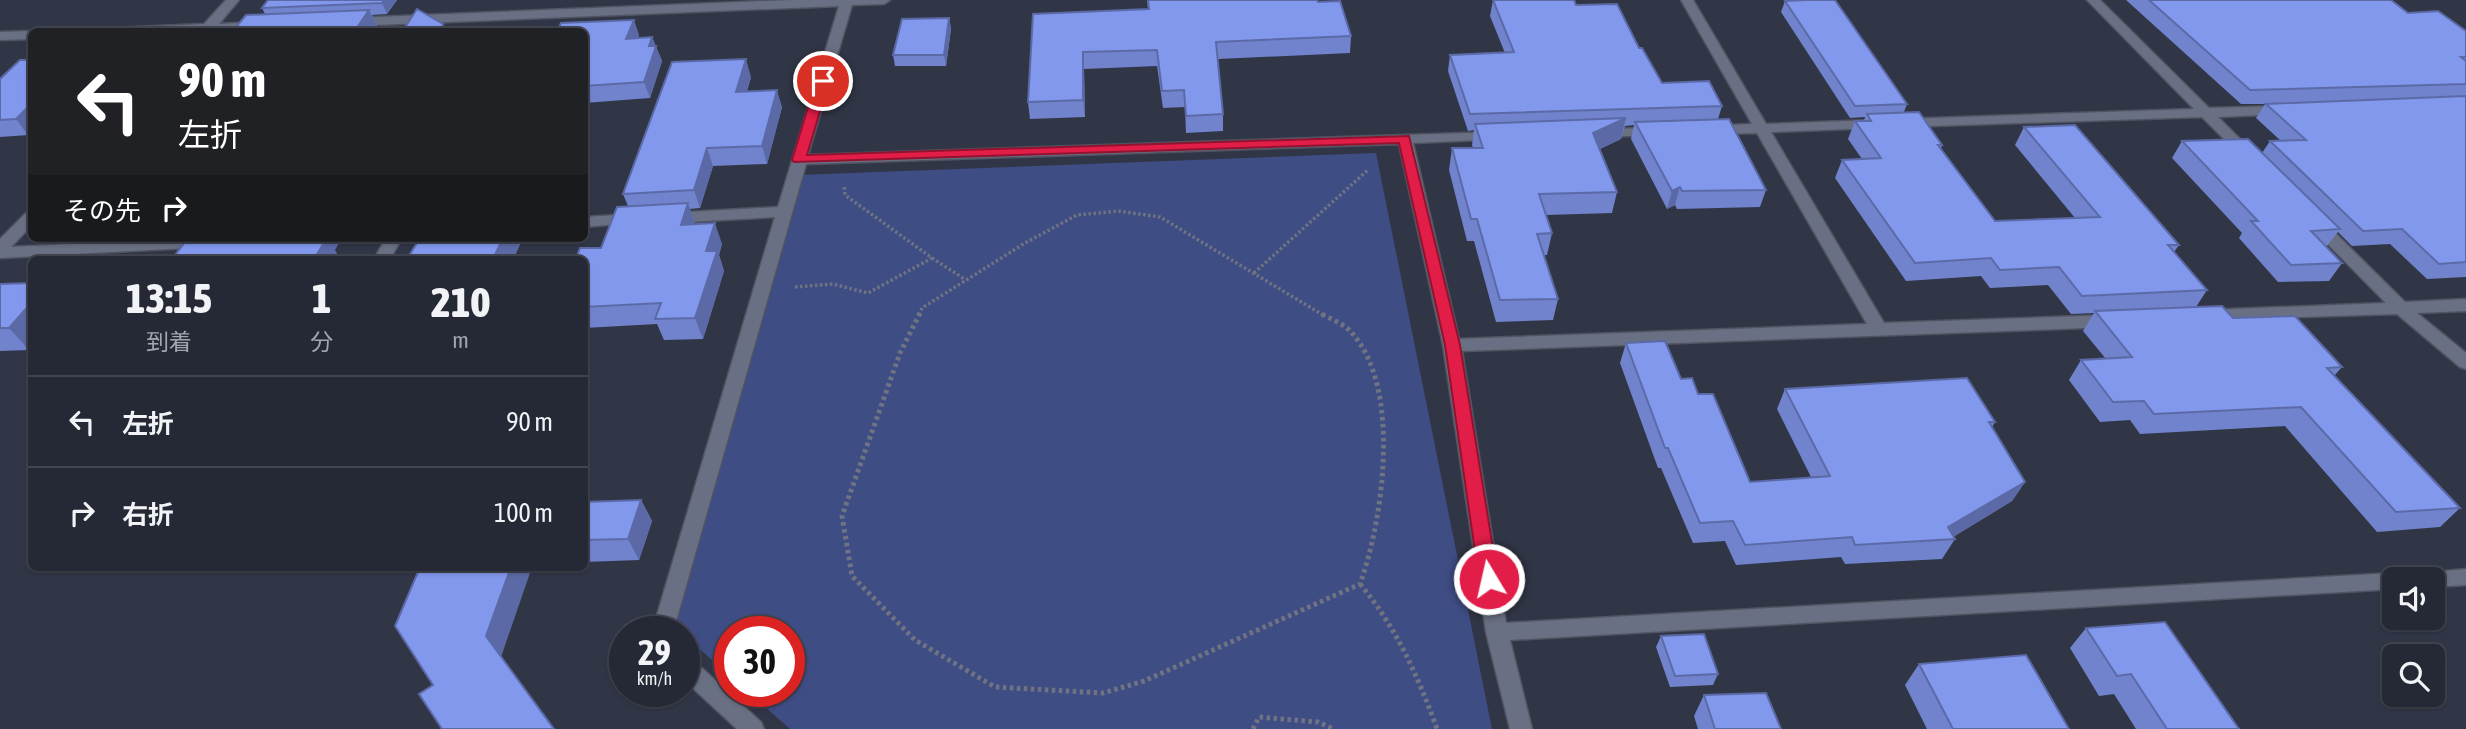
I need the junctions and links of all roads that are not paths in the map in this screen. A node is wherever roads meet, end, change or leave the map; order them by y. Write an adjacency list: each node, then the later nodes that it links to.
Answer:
1 (233, 0): 8 (street)
2 (884, 0): 5 (street)
3 (1687, 0): 14 (street)
4 (2093, 0): 13 (street)
5 (847, 2): 6 (street); 20 (street)
6 (332, 23)
7 (277, 25): 9 (street)
8 (208, 28)
9 (234, 28)
10 (28, 35): 11 (street)
11 (0, 36)
12 (2301, 109): 13 (street)
13 (2205, 112): 14 (street); 21 (street)
14 (1764, 128): 15 (street); 32 (street)
15 (1695, 130)
16 (1667, 131): 17 (street)
17 (1584, 134)
18 (1515, 136): 19 (street)
19 (1405, 139): 20 (street); 33 (street)
20 (799, 160): 23 (street)
21 (2263, 171)
22 (2303, 210): 29 (street)
23 (782, 212): 25 (street); 38 (street)
24 (28, 220): 27 (street)
25 (588, 222)
26 (206, 242): 27 (street)
27 (0, 251)
28 (2466, 305): 29 (street)
29 (2401, 308): 30 (street); 34 (street)
30 (2195, 317)
31 (2127, 320): 32 (street)
32 (1880, 331): 33 (street)
33 (1452, 345): 39 (street)
34 (2466, 363)
35 (2466, 577): 36 (street)
36 (2445, 578)
37 (2382, 582): 39 (street)
38 (667, 616)
39 (1497, 632): 42 (street)
40 (700, 681): 41 (street)
41 (752, 729)
42 (1521, 729)

